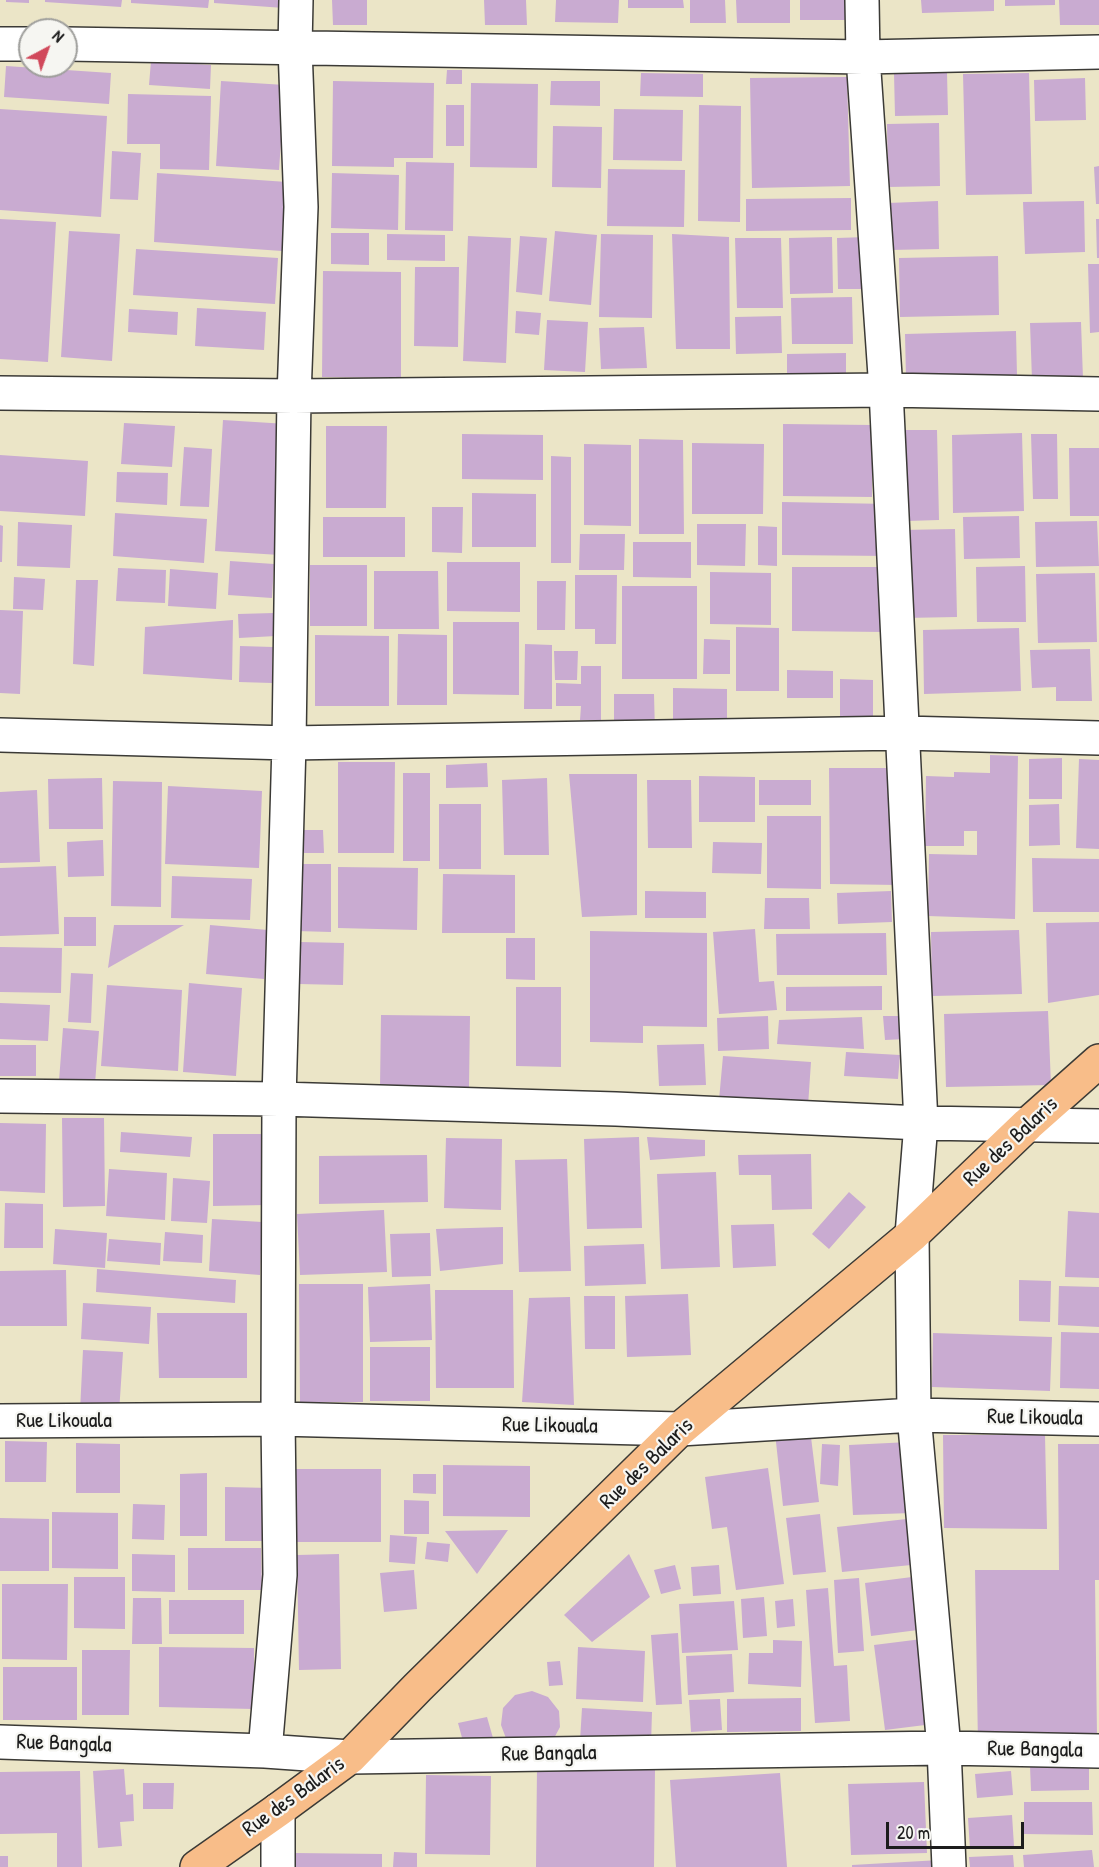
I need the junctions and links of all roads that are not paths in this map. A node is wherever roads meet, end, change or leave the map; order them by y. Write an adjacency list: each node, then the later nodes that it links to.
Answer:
1 (296, 0): 6 (street)
2 (862, 0): 8 (street)
3 (0, 44): 4 (street)
4 (18, 44)
5 (78, 44): 6 (street)
6 (295, 48): 8 (street); 12 (street)
7 (1099, 52): 8 (street)
8 (863, 57): 9 (street)
9 (886, 390): 11 (street); 12 (street); 13 (street)
10 (0, 393): 12 (street)
11 (1099, 394)
12 (294, 396): 16 (street)
13 (903, 733): 15 (street); 16 (street); 20 (street)
14 (0, 735): 16 (street)
15 (1099, 738)
16 (289, 743): 19 (street)
17 (1099, 1061): 21 (main road, Rue des Balaris)
18 (0, 1096): 19 (street)
19 (279, 1099): 20 (street); 25 (street)
20 (921, 1123): 21 (street); 23 (street)
21 (1028, 1124): 22 (street); 23 (main road, Rue des Balaris)
22 (1099, 1126)
23 (912, 1236): 24 (street); 28 (main road, Rue des Balaris)
24 (914, 1415): 26 (street, Rue Likouala); 28 (street, Rue Likouala); 30 (street)
25 (278, 1419): 27 (street, Rue Likouala); 28 (street, Rue Likouala); 32 (street)
26 (1099, 1419)
27 (0, 1421)
28 (680, 1429): 33 (main road, Rue des Balaris)
29 (0, 1742): 32 (street, Rue Bangala)
30 (944, 1748): 31 (street, Rue Bangala); 33 (street, Rue Bangala); 37 (street)
31 (1099, 1750)
32 (265, 1751): 33 (street, Rue Bangala)
33 (350, 1757): 34 (main road, Rue des Balaris)
34 (278, 1810): 35 (main road, Rue des Balaris); 36 (street)
35 (197, 1867)
36 (278, 1867)
37 (949, 1867)

